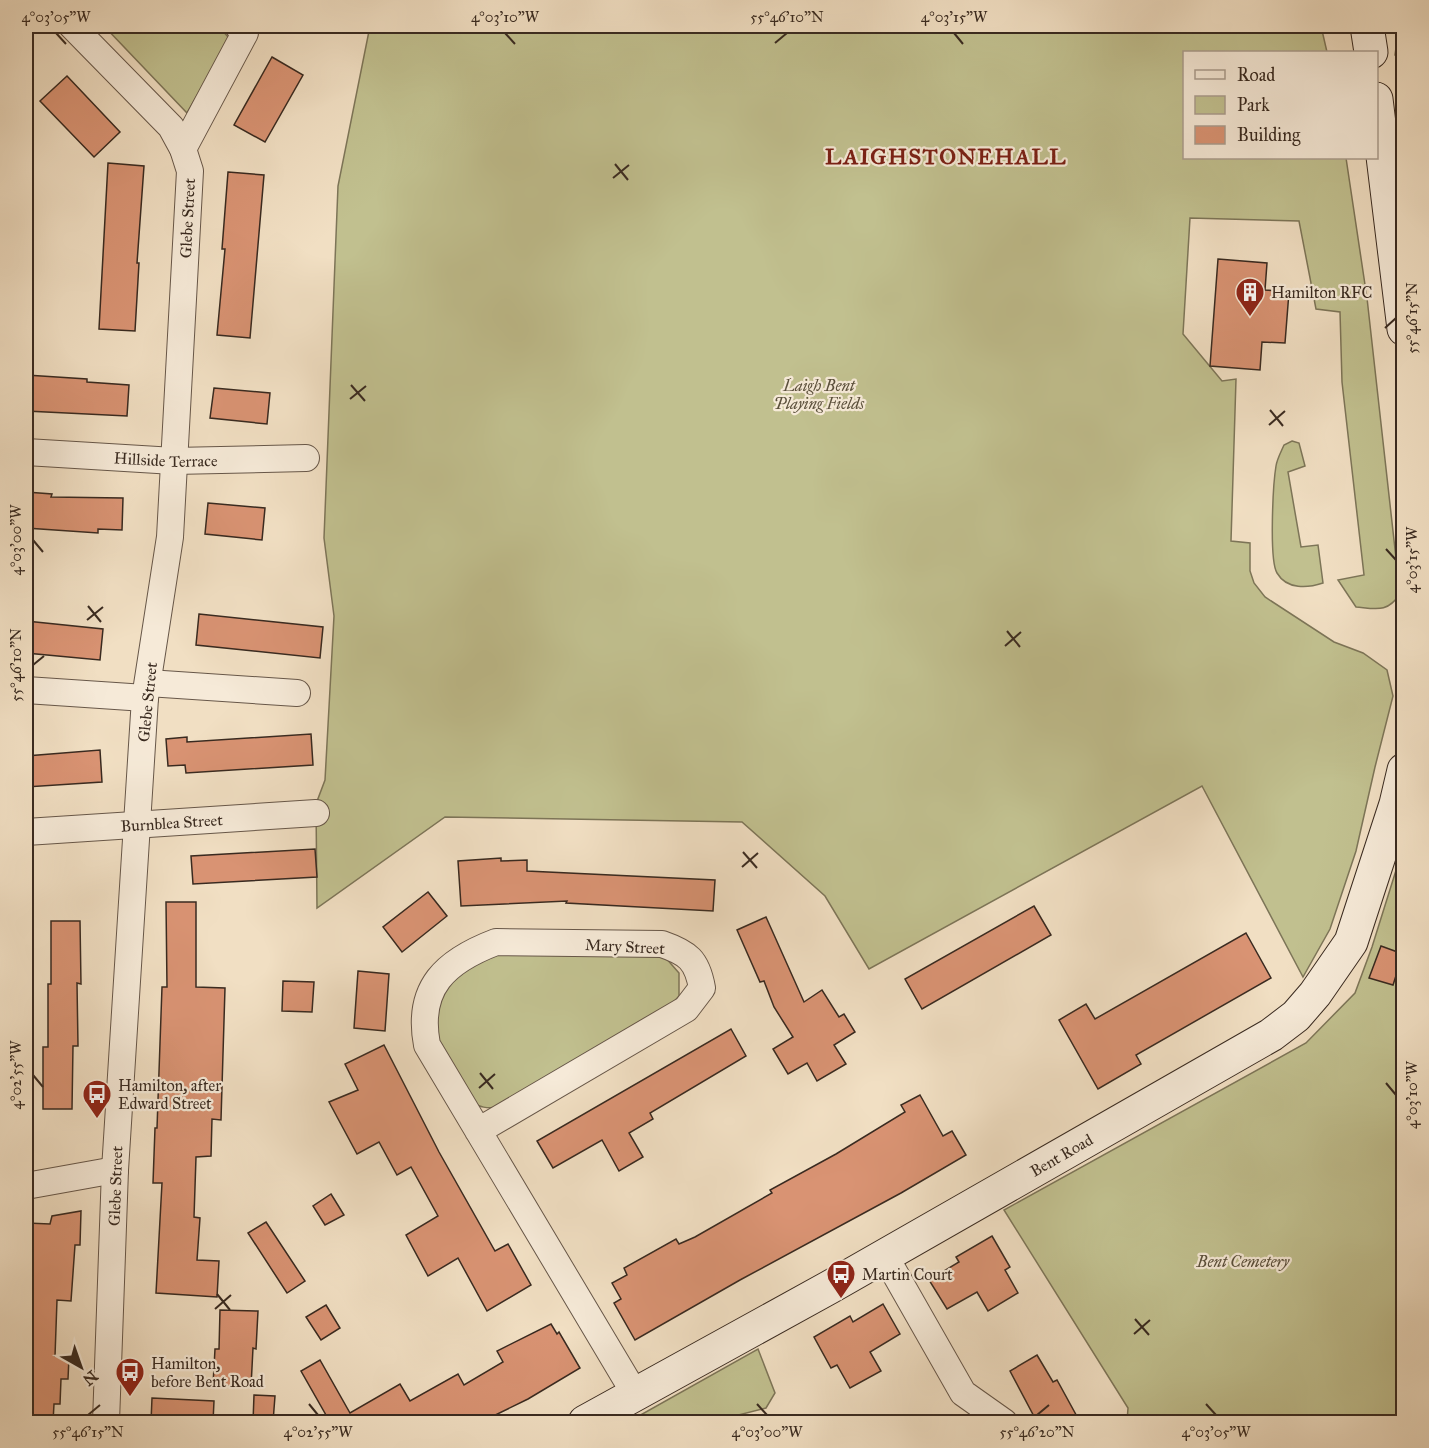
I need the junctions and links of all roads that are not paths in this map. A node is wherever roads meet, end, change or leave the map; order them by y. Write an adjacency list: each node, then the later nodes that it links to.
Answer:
1 (72, 26): 4 (street, Glebe Street)
2 (238, 26): 4 (street)
3 (1378, 108): 5 (street)
4 (183, 149): 8 (street, Glebe Street)
5 (1404, 329)
6 (26, 452): 8 (street, Hillside Terrace)
7 (306, 458): 8 (street, Hillside Terrace)
8 (174, 461): 10 (street, Glebe Street)
9 (26, 690): 10 (street)
10 (146, 690): 11 (street); 14 (street, Glebe Street)
11 (297, 693)
12 (1404, 770): 19 (street, Bent Road)
13 (316, 813): 14 (street, Burnblea Street)
14 (138, 824): 15 (street, Burnblea Street); 17 (street, Glebe Street)
15 (26, 832)
16 (478, 1131): 16 (street, Mary Street); 20 (street, Mary Street)
17 (115, 1170): 18 (street); 21 (street, Glebe Street)
18 (26, 1185)
19 (885, 1256): 20 (street, Bent Road); 23 (street)
20 (635, 1394): 22 (street, Bent Road)
21 (106, 1422)
22 (585, 1422)
23 (1004, 1422)

